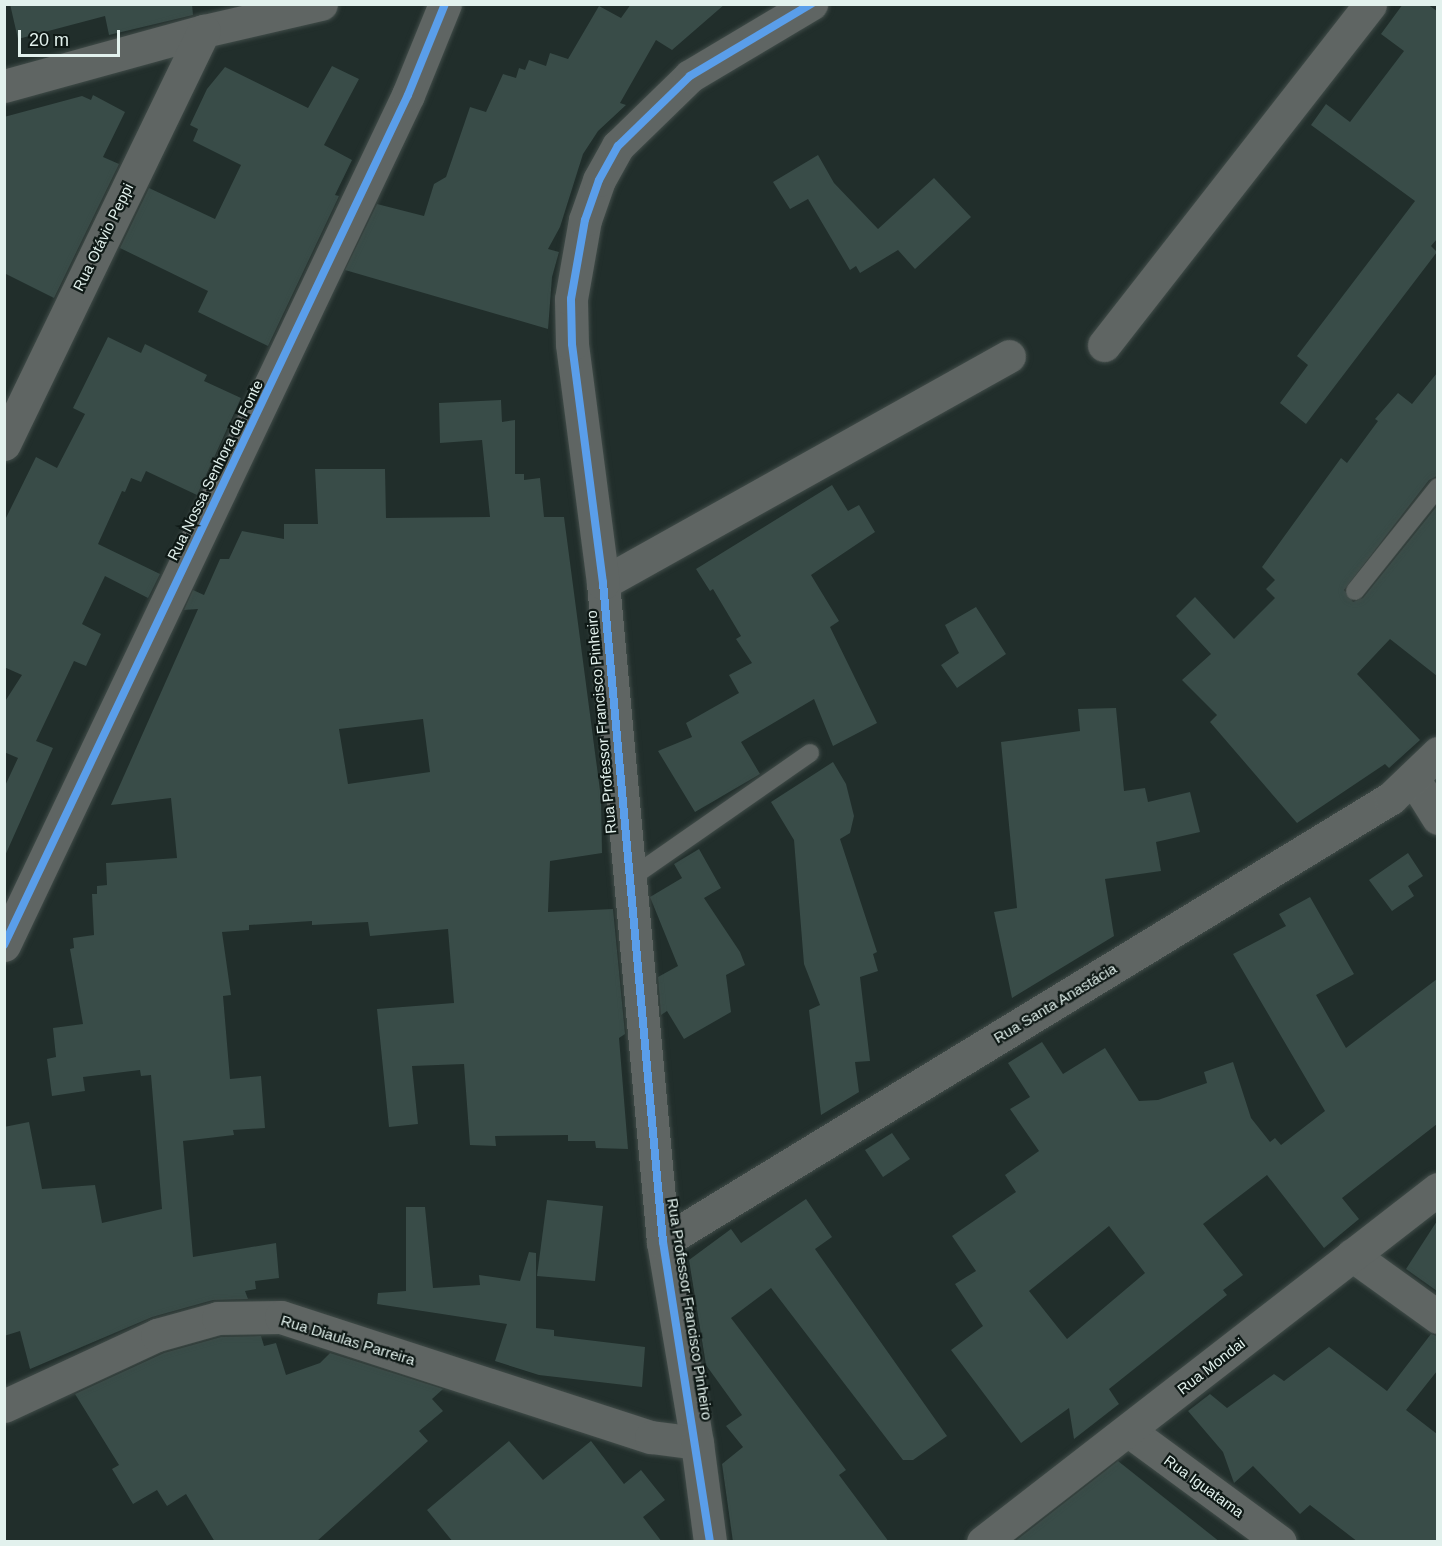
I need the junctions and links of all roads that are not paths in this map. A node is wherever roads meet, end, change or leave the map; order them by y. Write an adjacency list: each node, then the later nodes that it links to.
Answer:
1 (321, 4): 5 (street)
2 (445, 4): 18 (street, Rua Nossa Senhora da Fonte)
3 (811, 4): 11 (street, Rua Professor Francisco Pinheiro)
4 (1370, 4): 7 (street)
5 (204, 31): 6 (street); 9 (street, Rua Otávio Peppi)
6 (4, 86)
7 (1104, 345)
8 (1009, 356): 11 (street)
9 (4, 444)
10 (1437, 487): 12 (lane)
11 (603, 583): 17 (street, Rua Professor Francisco Pinheiro)
12 (1355, 591)
13 (810, 753): 17 (lane)
14 (1437, 753): 15 (street, Rua Santa Anastácia)
15 (1413, 778): 16 (street); 20 (street, Rua Santa Anastácia)
16 (1437, 818)
17 (628, 880): 20 (street, Rua Professor Francisco Pinheiro)
18 (4, 945)
19 (1437, 1189): 21 (street, Rua Mondai)
20 (663, 1242): 25 (street, Rua Professor Francisco Pinheiro)
21 (1352, 1256): 22 (street); 24 (street, Rua Mondai)
22 (1437, 1317)
23 (4, 1406): 25 (street, Rua Diaulas Parreira)
24 (1129, 1431): 26 (street, Rua Iguatama); 28 (street, Rua Mondai)
25 (697, 1443): 27 (street, Rua Professor Francisco Pinheiro)
26 (1268, 1538)
27 (710, 1542)
28 (983, 1542)

